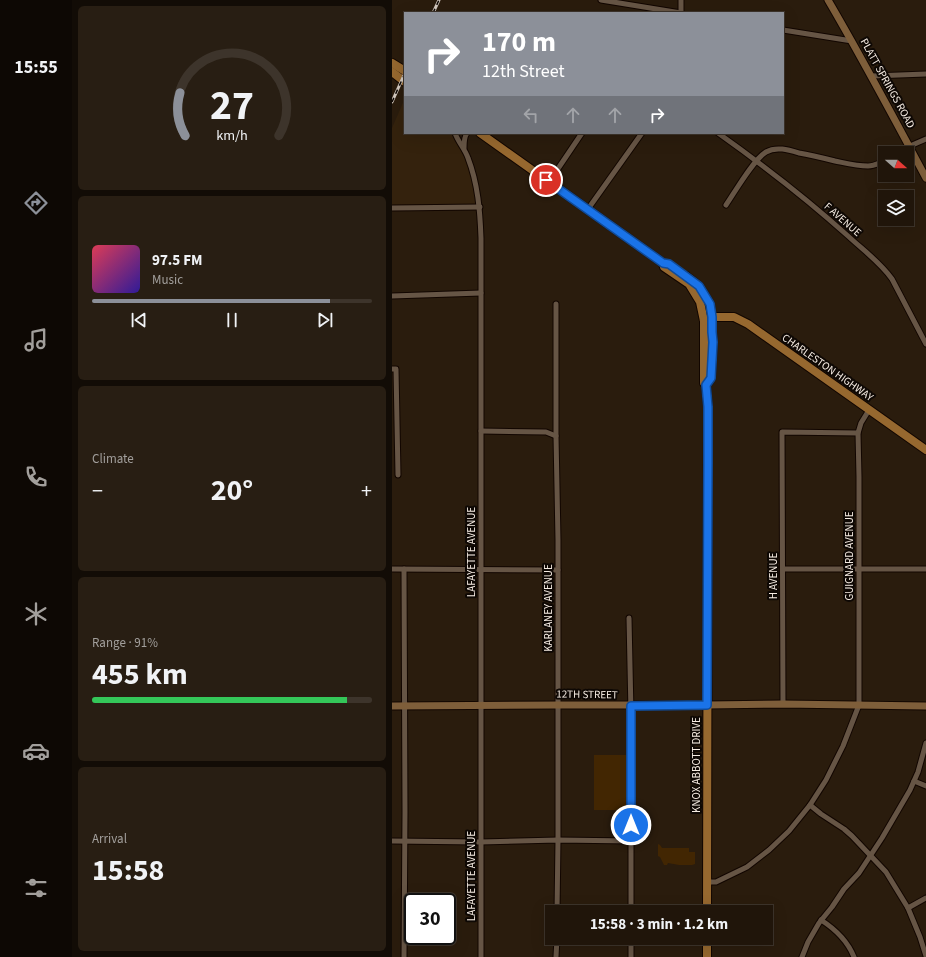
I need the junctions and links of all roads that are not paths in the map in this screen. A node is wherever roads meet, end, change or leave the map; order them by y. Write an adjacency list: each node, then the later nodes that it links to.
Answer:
1 (601, 0): 4 (street)
2 (681, 0): 5 (street)
3 (828, 0): 7 (main road, PLATT SPRINGS ROAD)
4 (675, 12)
5 (681, 12)
6 (785, 30): 7 (street)
7 (852, 41): 12 (main road, PLATT SPRINGS ROAD)
8 (392, 63): 9 (main road)
9 (404, 70)
10 (392, 73): 13 (main road)
11 (926, 74): 12 (street)
12 (872, 76): 23 (main road, PLATT SPRINGS ROAD)
13 (404, 81)
14 (456, 134): 21 (street, LAFAYETTE AVENUE)
15 (460, 134): 21 (street)
16 (466, 134): 24 (street)
17 (481, 134): 29 (main road)
18 (581, 134): 29 (street)
19 (641, 134): 33 (street)
20 (719, 134): 26 (street, F AVENUE)
21 (458, 139): 24 (street, LAFAYETTE AVENUE)
22 (926, 139): 23 (street)
23 (910, 146)
24 (464, 149): 31 (street, LAFAYETTE AVENUE)
25 (914, 154): 28 (main road, PLATT SPRINGS ROAD)
26 (757, 161): 27 (street); 30 (street); 40 (street, F AVENUE)
27 (878, 164)
28 (926, 178)
29 (549, 182): 33 (main road)
30 (726, 205)
31 (480, 207): 32 (street); 35 (street, LAFAYETTE AVENUE)
32 (392, 208)
33 (588, 210): 34 (main road)
34 (663, 263): 38 (main road); 39 (main road)
35 (481, 293): 36 (street); 44 (street, LAFAYETTE AVENUE)
36 (392, 296)
37 (556, 304): 46 (street, KARLANEY AVENUE)
38 (712, 321): 39 (main road); 42 (main road); 43 (main road, CHARLESTON HIGHWAY)
39 (704, 322): 42 (main road, KNOX ABBOTT DRIVE)
40 (926, 344)
41 (394, 369): 48 (street)
42 (706, 385): 61 (main road, KNOX ABBOTT DRIVE)
43 (869, 410): 45 (street, GUIGNARD AVENUE); 47 (main road, CHARLESTON HIGHWAY)
44 (481, 432): 46 (street); 51 (street, LAFAYETTE AVENUE)
45 (858, 433): 52 (street, H AVENUE); 55 (street, GUIGNARD AVENUE)
46 (556, 436): 54 (street, KARLANEY AVENUE)
47 (926, 450)
48 (398, 475)
49 (392, 569): 50 (street)
50 (404, 569): 51 (street); 58 (street)
51 (481, 569): 54 (street); 59 (street, LAFAYETTE AVENUE)
52 (783, 569): 55 (street); 57 (street, H AVENUE)
53 (926, 569): 55 (street)
54 (558, 570): 60 (street, KARLANEY AVENUE)
55 (860, 570): 62 (street, GUIGNARD AVENUE)
56 (629, 618): 64 (street)
57 (783, 704): 61 (main road, 12TH STREET); 62 (main road, 12TH STREET)
58 (404, 705): 59 (main road, 12TH STREET); 63 (main road, 12TH STREET); 72 (street)
59 (481, 705): 60 (main road, 12TH STREET); 74 (street, LAFAYETTE AVENUE)
60 (558, 705): 64 (main road, 12TH STREET); 70 (street, KARLANEY AVENUE)
61 (707, 705): 64 (main road, 12TH STREET); 76 (main road, KNOX ABBOTT DRIVE)
62 (859, 705): 65 (main road, 12TH STREET); 69 (street)
63 (392, 706)
64 (631, 706): 73 (street)
65 (926, 706)
66 (926, 743): 67 (street)
67 (914, 781): 68 (street); 75 (street)
68 (926, 786)
69 (810, 805): 75 (street); 76 (street)
70 (558, 840): 73 (street); 74 (street); 78 (street, KARLANEY AVENUE)
71 (392, 841): 72 (street)
72 (405, 841): 74 (street); 87 (street)
73 (631, 841): 79 (street)
74 (480, 842): 88 (street, LAFAYETTE AVENUE)
75 (870, 855): 81 (street); 82 (street)
76 (707, 882): 80 (main road, KNOX ABBOTT DRIVE)
77 (926, 898): 81 (street)
78 (557, 905)
79 (631, 905)
80 (707, 905)
81 (908, 908): 86 (street)
82 (821, 920): 92 (street); 93 (street)
83 (556, 945): 89 (street)
84 (631, 945): 90 (street)
85 (707, 945): 91 (main road)
86 (926, 956)
87 (404, 957)
88 (481, 957)
89 (556, 957)
90 (631, 957)
91 (707, 957)
92 (802, 957)
93 (854, 957)

